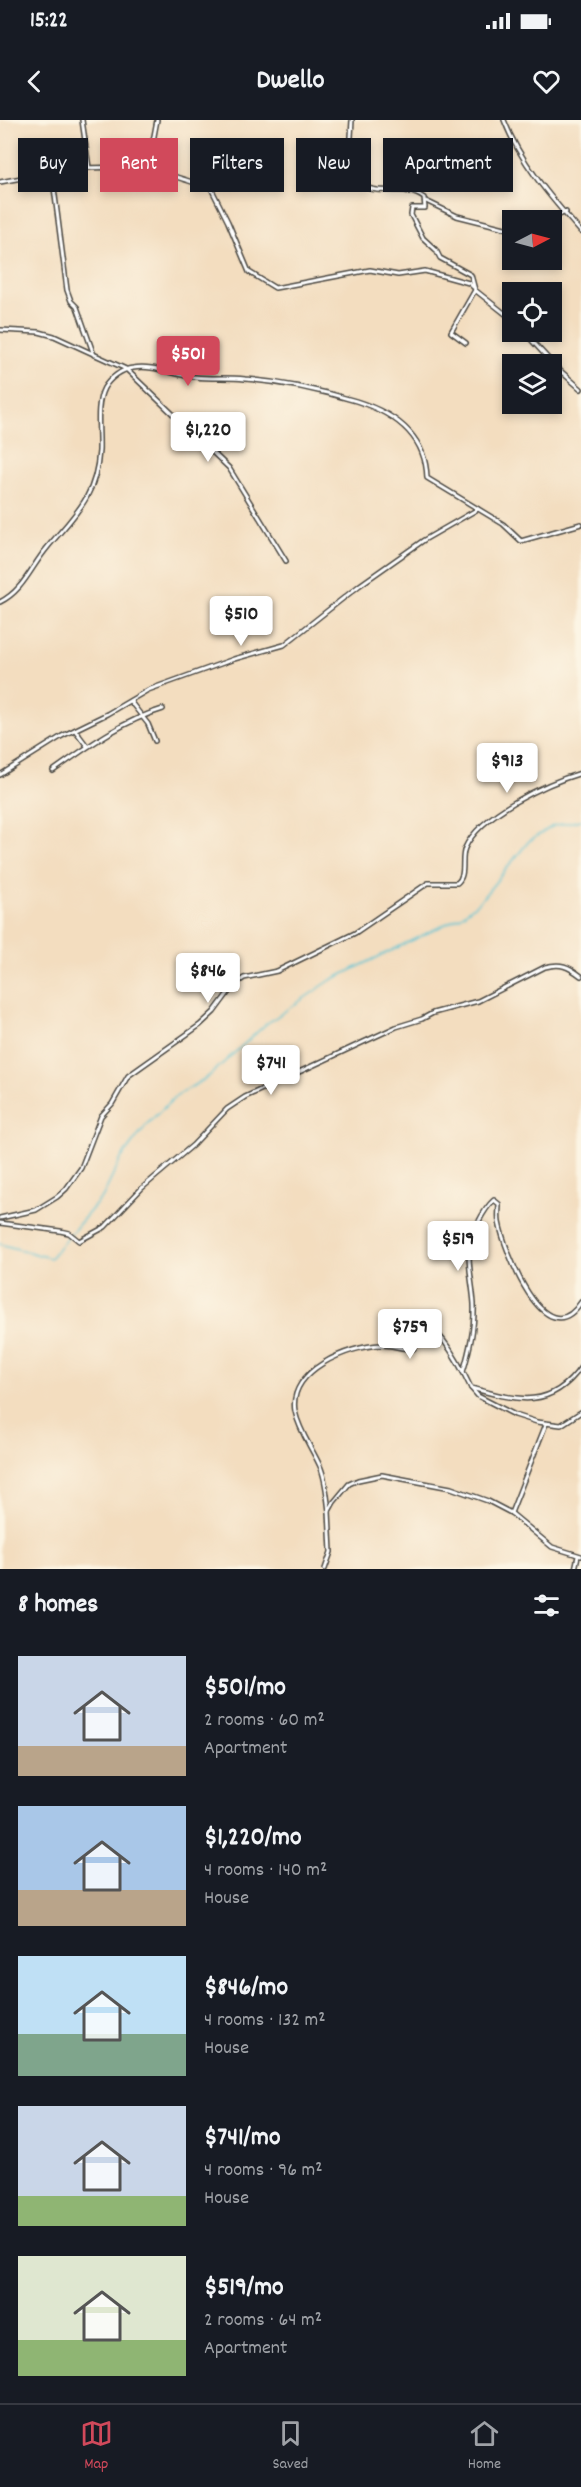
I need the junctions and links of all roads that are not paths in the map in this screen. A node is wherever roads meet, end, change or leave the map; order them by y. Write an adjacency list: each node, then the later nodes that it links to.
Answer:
1 (82, 120): 6 (street)
2 (157, 120): 5 (street)
3 (352, 120): 12 (street)
4 (504, 120): 13 (street)
5 (154, 138)
6 (89, 168): 7 (street)
7 (100, 168)
8 (178, 178): 17 (street)
9 (18, 179): 10 (street)
10 (0, 182)
11 (55, 192): 22 (street)
12 (426, 201): 15 (street); 17 (street)
13 (566, 212): 14 (street); 16 (street)
14 (562, 214)
15 (502, 227)
16 (581, 232)
17 (474, 289): 18 (street); 21 (street)
18 (502, 311)
19 (0, 330): 22 (street)
20 (533, 342): 24 (street)
21 (466, 343)
22 (94, 356): 23 (street)
23 (126, 369): 25 (street); 27 (street); 28 (street)
24 (581, 389)
25 (478, 509): 26 (street); 29 (street)
26 (581, 524)
27 (286, 561)
28 (0, 602)
29 (130, 701): 31 (street); 32 (street)
30 (163, 709): 31 (street)
31 (142, 715): 33 (street); 34 (street)
32 (75, 730): 34 (street); 37 (street)
33 (155, 741)
34 (87, 746): 35 (street)
35 (53, 771)
36 (581, 773): 39 (street)
37 (0, 775)
38 (581, 976): 40 (street)
39 (0, 1218)
40 (0, 1223)
41 (581, 1302): 43 (street)
42 (581, 1367): 44 (street)
43 (463, 1372): 44 (street); 47 (street)
44 (471, 1388): 46 (street)
45 (581, 1412): 46 (street)
46 (546, 1424): 48 (street)
47 (329, 1511): 48 (street); 50 (street)
48 (511, 1513): 49 (street)
49 (579, 1556): 51 (street)
50 (325, 1569)
51 (575, 1569)

